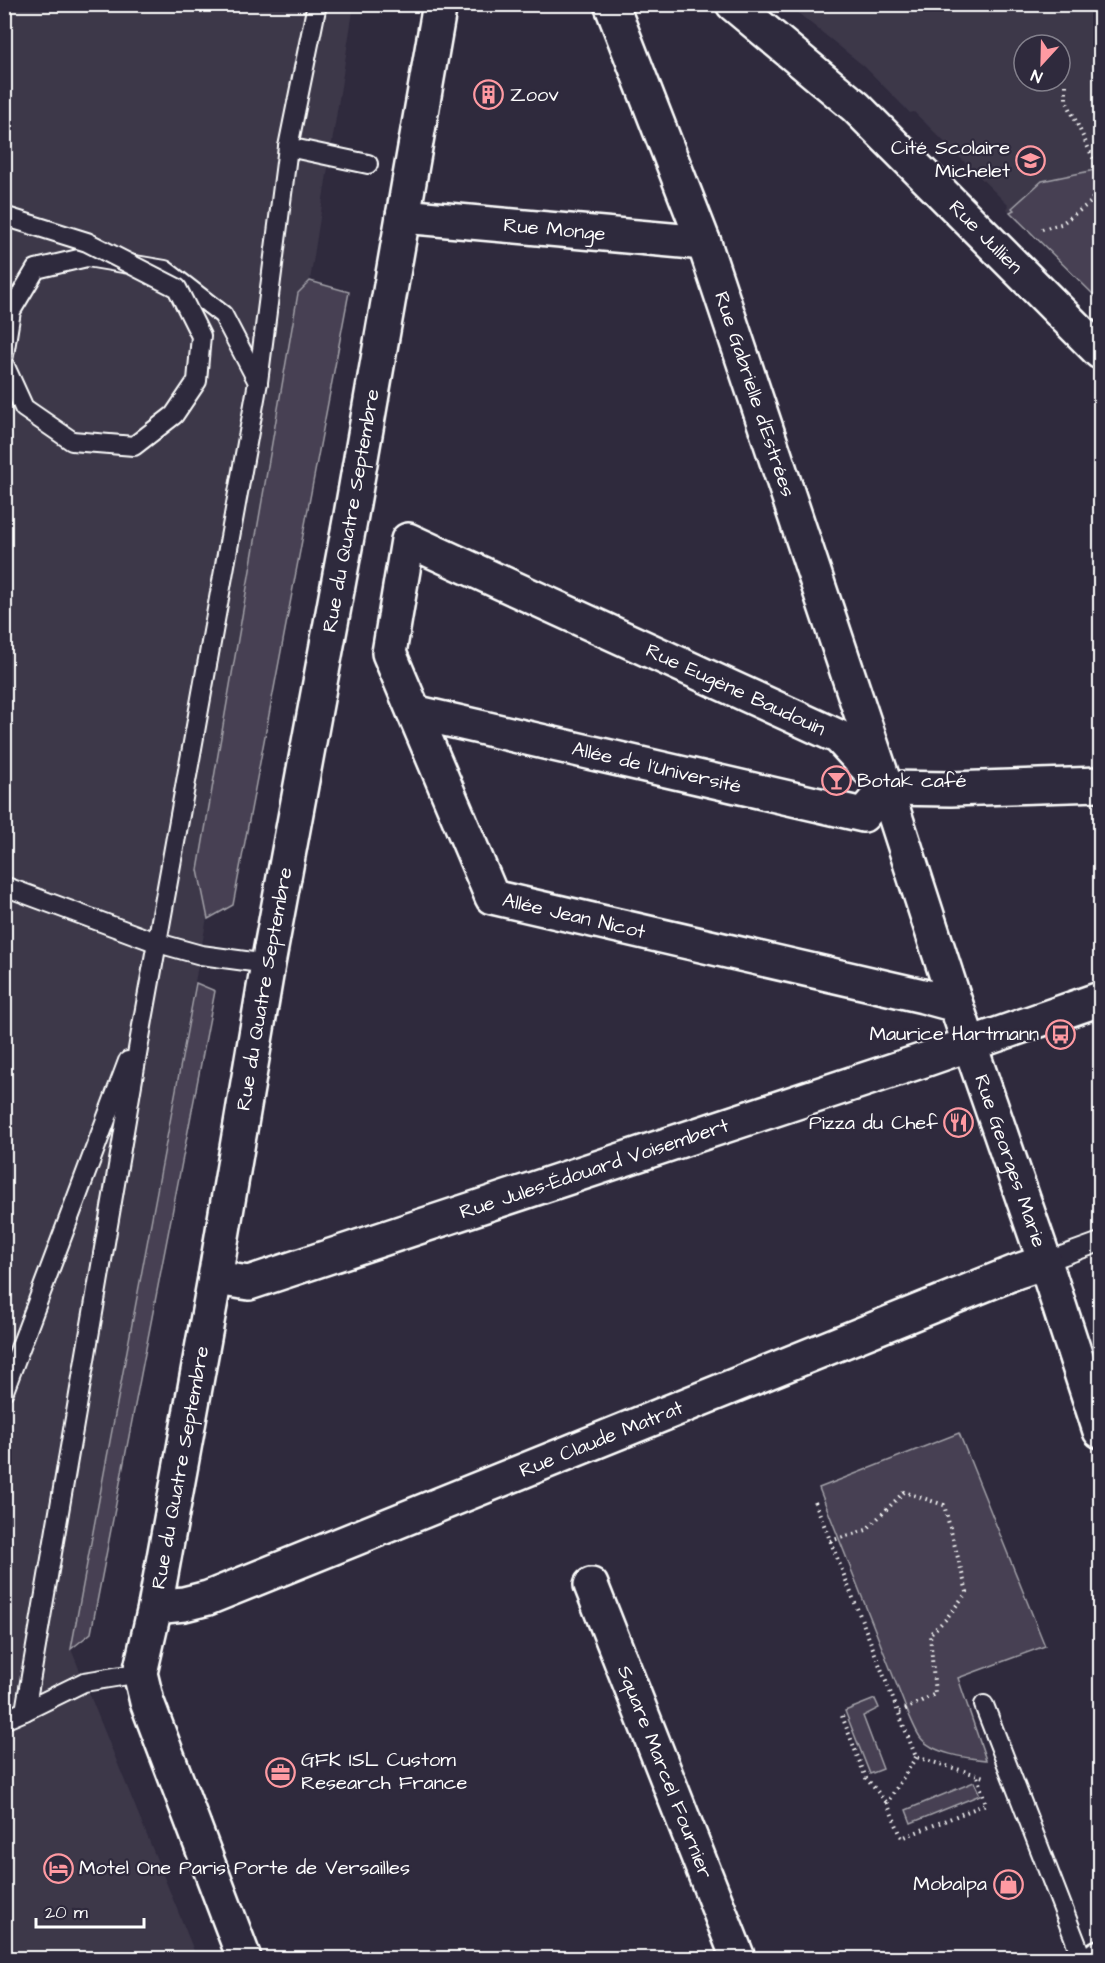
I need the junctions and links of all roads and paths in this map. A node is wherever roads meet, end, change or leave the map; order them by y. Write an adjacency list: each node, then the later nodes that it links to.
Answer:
1 (317, 4): 6 (lane)
2 (440, 4): 11 (street, Rue du Quatre Septembre)
3 (611, 4): 13 (street, Rue Gabrielle d'Estrées)
4 (734, 4): 14 (street, Rue Jullien)
5 (1066, 93): 8 (path)
6 (288, 147): 7 (lane); 17 (lane)
7 (368, 164)
8 (1101, 173)
9 (1101, 181): 12 (path)
10 (4, 216): 16 (lane, bridge)
11 (403, 216): 13 (street, Rue Monge); 24 (street, Rue du Quatre Septembre)
12 (1042, 229)
13 (704, 243): 21 (street, Rue Gabrielle d'Estrées)
14 (1101, 352)
15 (4, 355): 17 (lane)
16 (4, 364)
17 (258, 382): 23 (lane)
18 (408, 540): 19 (street, Allée Jean Nicot); 21 (street, Rue Eugène Baudouin)
19 (414, 712): 21 (street, Allée de l'Université); 26 (street, Allée Jean Nicot)
20 (1101, 784): 21 (street)
21 (886, 788): 26 (street, Rue Georges Marie)
22 (4, 886): 23 (lane)
23 (158, 943): 24 (lane); 27 (lane)
24 (268, 964): 31 (street, Rue du Quatre Septembre)
25 (1101, 999): 28 (street, Rue Jules-Édouard Voisembert)
26 (956, 1005): 28 (street, Rue Georges Marie)
27 (143, 1020): 32 (lane); 40 (lane)
28 (970, 1045): 30 (street, Rue Georges Marie); 31 (street, Rue Jules-Édouard Voisembert)
29 (1101, 1242): 30 (lane)
30 (1045, 1262): 33 (street, Rue Georges Marie); 37 (street, Rue Claude Matrat)
31 (215, 1278): 37 (street, Rue du Quatre Septembre)
32 (4, 1391)
33 (1101, 1431)
34 (815, 1502): 35 (path)
35 (831, 1541): 41 (path); 41 (path)
36 (591, 1585): 49 (street, Square Marcel Fournier)
37 (155, 1607): 38 (street, Rue du Quatre Septembre)
38 (140, 1673): 40 (lane); 48 (street, Rue du Quatre Septembre)
39 (984, 1705): 46 (lane)
40 (25, 1711): 43 (lane)
41 (898, 1713): 44 (path)
42 (842, 1716): 47 (path)
43 (4, 1720)
44 (916, 1757): 45 (path); 47 (path)
45 (976, 1775): 46 (path); 47 (path)
46 (1016, 1787): 50 (lane)
47 (887, 1803)
48 (244, 1959)
49 (738, 1959)
50 (1082, 1959)

